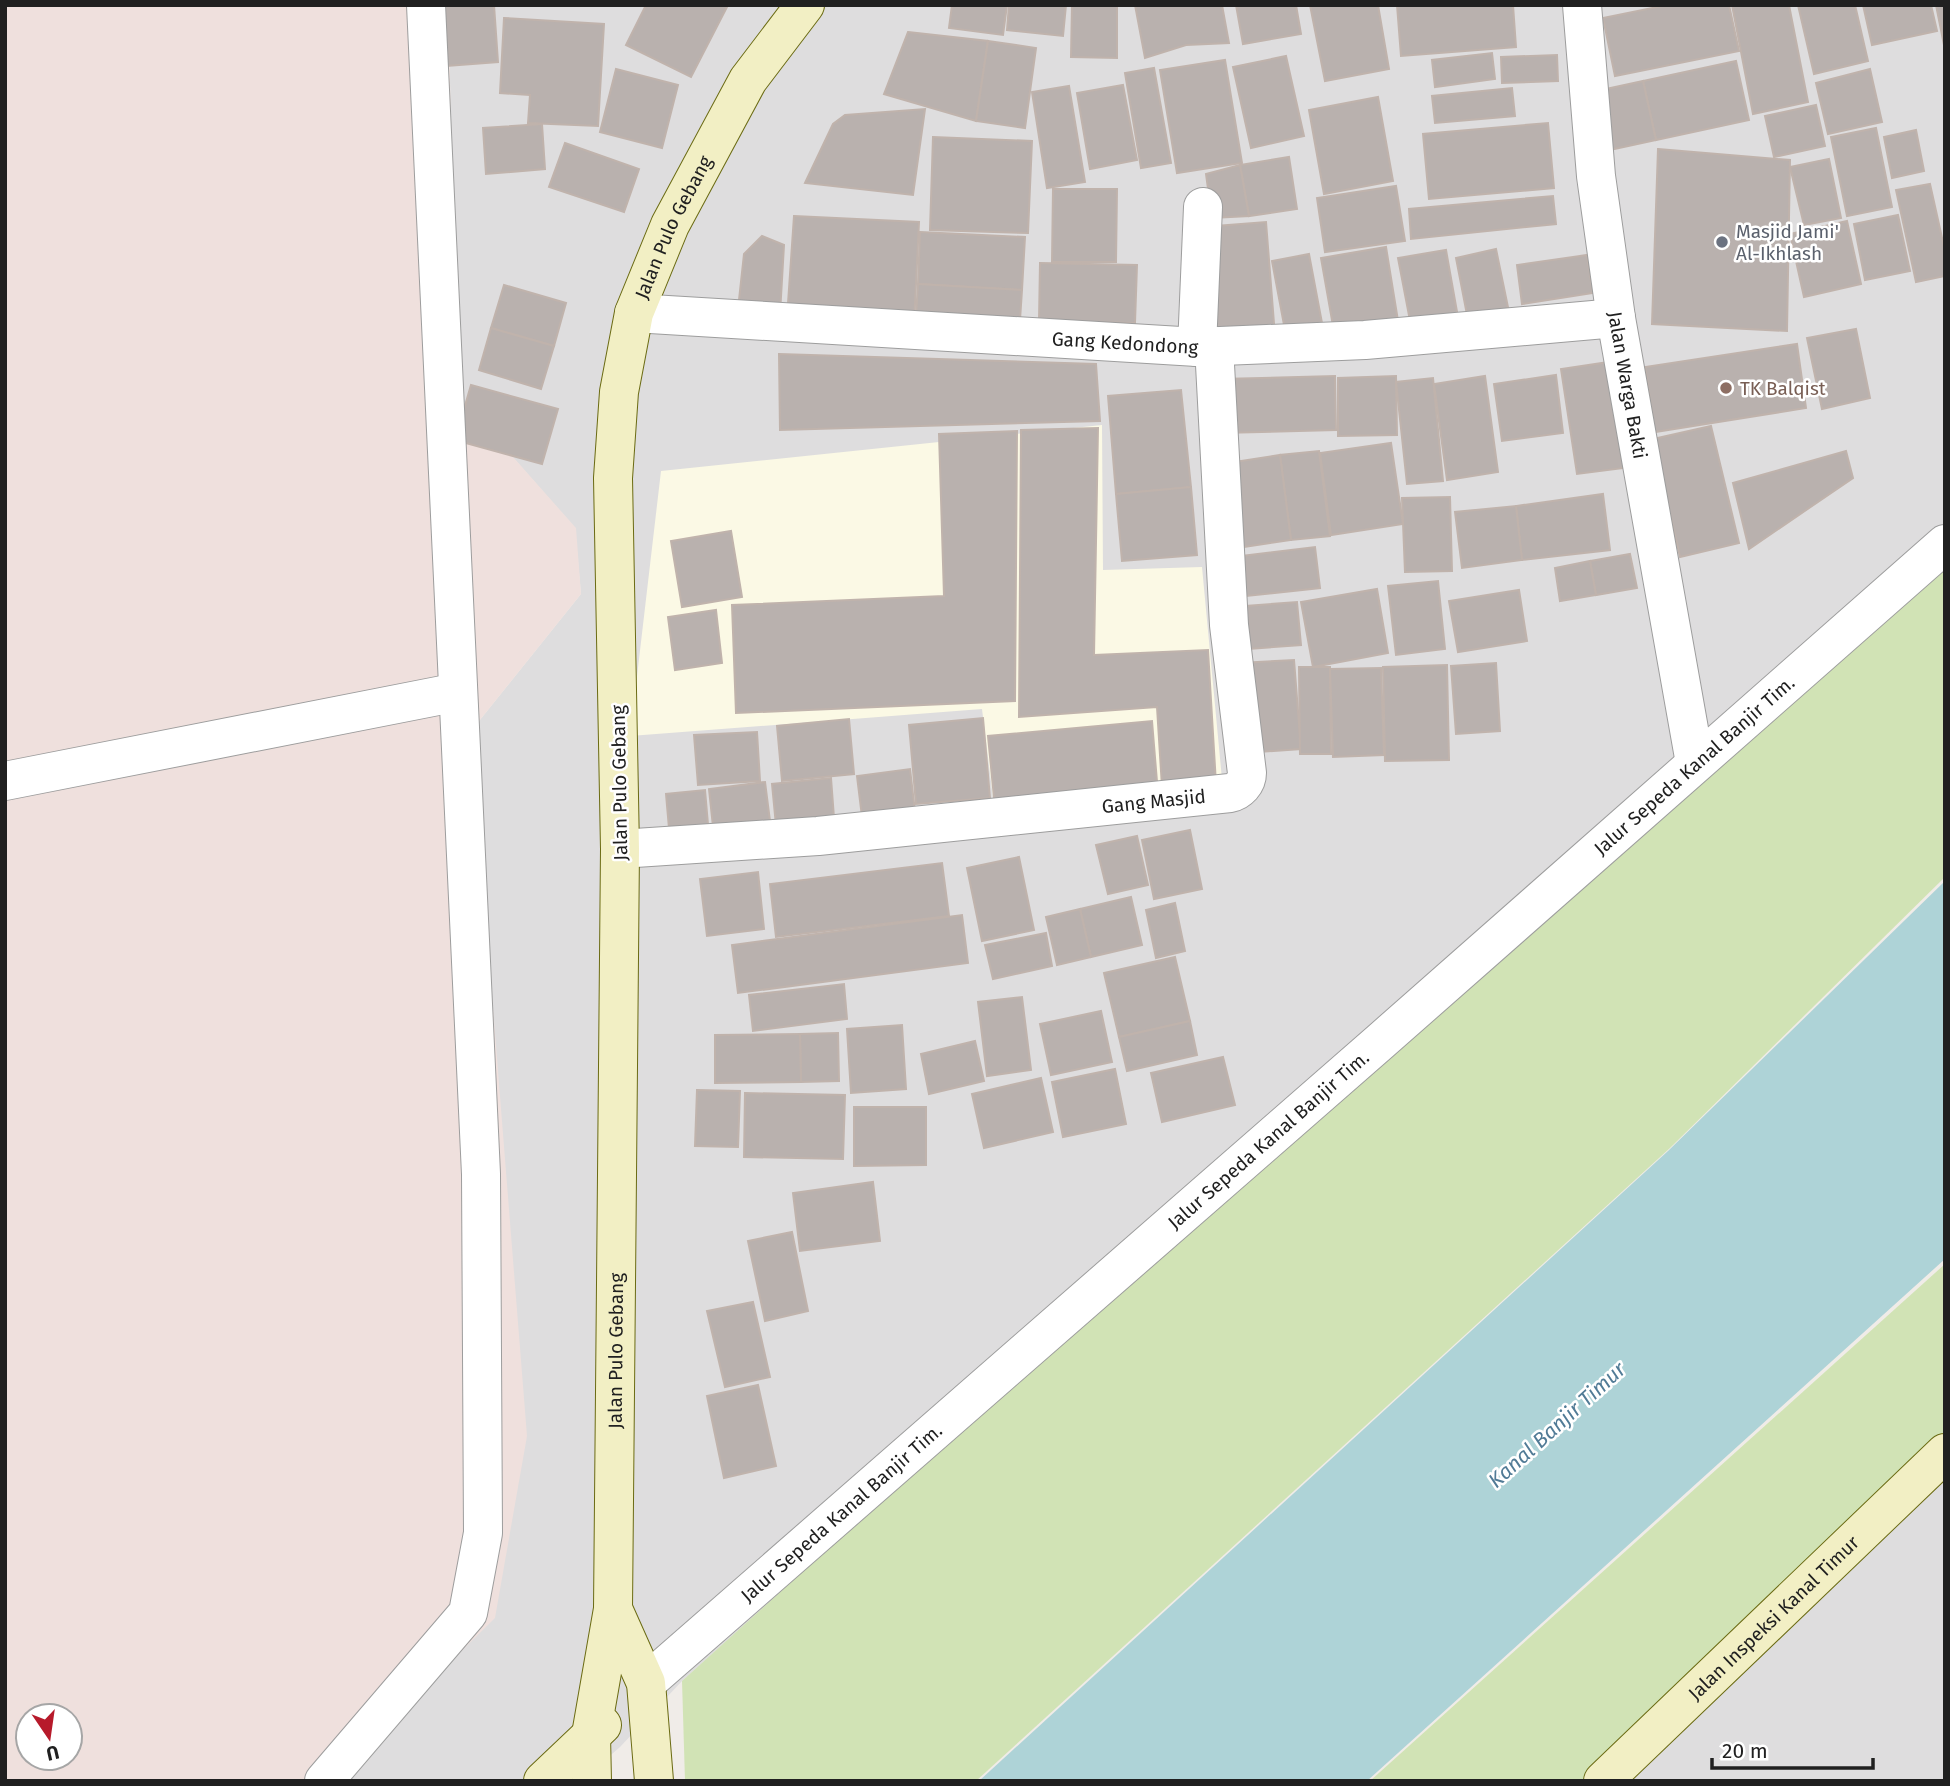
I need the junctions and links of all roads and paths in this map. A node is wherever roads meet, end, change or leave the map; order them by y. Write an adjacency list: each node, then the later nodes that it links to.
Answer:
1 (426, 5): 9 (street)
2 (805, 5): 5 (street, Jalan Pulo Gebang)
3 (1582, 5): 6 (street, Jalan Warga Bakti)
4 (1203, 207): 7 (street)
5 (634, 313): 7 (street, Gang Kedondong); 12 (street, Jalan Pulo Gebang)
6 (1616, 318): 7 (street, Gang Kedondong); 10 (street, Jalan Warga Bakti)
7 (1206, 347): 12 (street, Gang Masjid)
8 (1945, 544): 10 (street, Jalur Sepeda Kanal Banjir Tim.)
9 (458, 692): 11 (street); 17 (street)
10 (1695, 763): 15 (street, Jalur Sepeda Kanal Banjir Tim.)
11 (5, 781)
12 (620, 849): 14 (street, Jalan Pulo Gebang)
13 (1945, 1453): 21 (street, Jalan Inspeksi Kanal Timur)
14 (613, 1609): 15 (street, Jalan Pulo Gebang); 16 (street, Jalan Pulo Gebang)
15 (646, 1683): 16 (street, Jalur Sepeda Kanal Banjir Tim.); 20 (street, Jalan Pulo Gebang)
16 (591, 1735): 18 (street, Jalur Sepeda Kanal Banjir Tim.); 19 (street, Jalan Pulo Gebang)
17 (324, 1781)
18 (543, 1781)
19 (592, 1781)
20 (654, 1781)
21 (1603, 1781)

